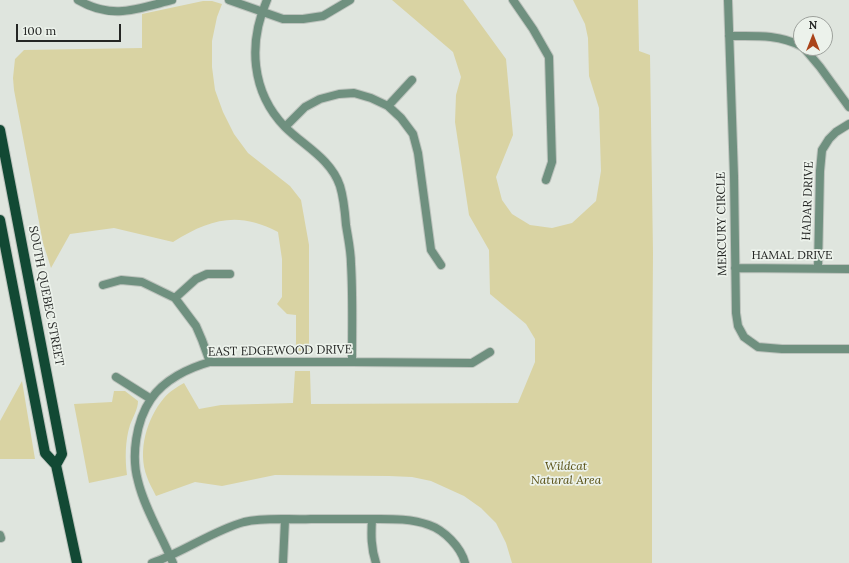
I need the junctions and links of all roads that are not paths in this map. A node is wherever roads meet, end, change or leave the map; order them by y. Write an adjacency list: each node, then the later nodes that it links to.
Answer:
1 (78, 0): 2 (street)
2 (172, 0)
3 (229, 0): 8 (street)
4 (267, 0): 8 (street)
5 (350, 0): 8 (street)
6 (513, 0): 18 (street)
7 (728, 0): 9 (street, MERCURY CIRCLE)
8 (262, 12): 16 (street)
9 (729, 36): 10 (street); 21 (street, MERCURY CIRCLE)
10 (793, 43)
11 (811, 56): 14 (street)
12 (412, 80): 13 (street)
13 (388, 106): 16 (street); 20 (street)
14 (849, 107)
15 (849, 124): 22 (street, HADAR DRIVE)
16 (285, 127): 30 (street)
17 (0, 130): 33 (main road, SOUTH QUEBEC STREET)
18 (546, 180)
19 (0, 220): 33 (main road, SOUTH QUEBEC STREET)
20 (441, 265)
21 (735, 268): 22 (street, HAMAL DRIVE); 27 (street, MERCURY CIRCLE)
22 (818, 268): 23 (street, HAMAL DRIVE)
23 (849, 269)
24 (230, 274): 26 (street)
25 (102, 285): 26 (street)
26 (175, 298): 29 (street)
27 (849, 349)
28 (490, 352): 30 (street, EAST EDGEWOOD DRIVE)
29 (210, 362): 30 (street, EAST EDGEWOOD DRIVE); 32 (street, EAST EDGEWOOD DRIVE)
30 (352, 362)
31 (116, 377): 32 (street)
32 (151, 399): 36 (street, EAST EDGEWOOD DRIVE)
33 (56, 465): 37 (main road, SOUTH QUEBEC STREET)
34 (372, 519): 35 (street); 40 (street); 41 (street)
35 (285, 520): 36 (street); 39 (street)
36 (172, 560): 38 (street)
37 (77, 563)
38 (152, 563)
39 (283, 563)
40 (376, 563)
41 (465, 563)

